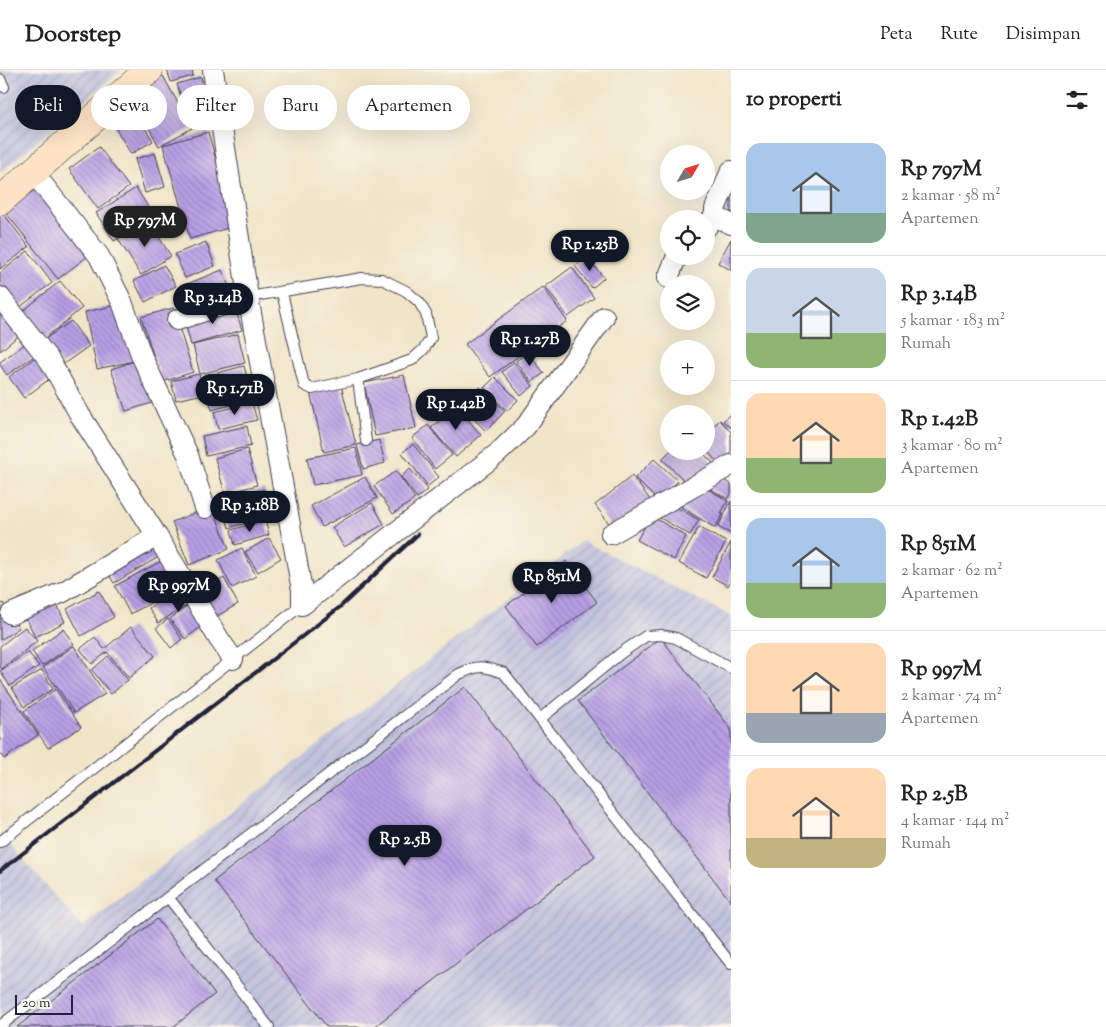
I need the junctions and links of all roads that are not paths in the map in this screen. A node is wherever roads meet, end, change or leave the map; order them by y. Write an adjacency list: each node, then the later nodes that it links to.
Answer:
1 (149, 70): 4 (main road)
2 (214, 70): 9 (street)
3 (731, 171): 6 (street)
4 (33, 172): 5 (main road); 15 (street)
5 (0, 201)
6 (718, 222)
7 (282, 293): 9 (lane); 12 (lane); 12 (lane)
8 (0, 297): 17 (street)
9 (248, 298): 11 (street); 18 (street)
10 (604, 317): 18 (street)
11 (177, 320)
12 (358, 378): 13 (lane)
13 (366, 441)
14 (731, 465): 16 (street)
15 (205, 508)
16 (611, 534)
17 (157, 536): 19 (street); 20 (street)
18 (302, 605): 20 (lane)
19 (11, 614)
20 (234, 659): 23 (lane)
21 (731, 668): 22 (lane)
22 (540, 718): 24 (lane); 25 (lane)
23 (0, 842)
24 (168, 896): 26 (lane); 27 (lane)
25 (731, 964)
26 (0, 1026)
27 (269, 1027)

